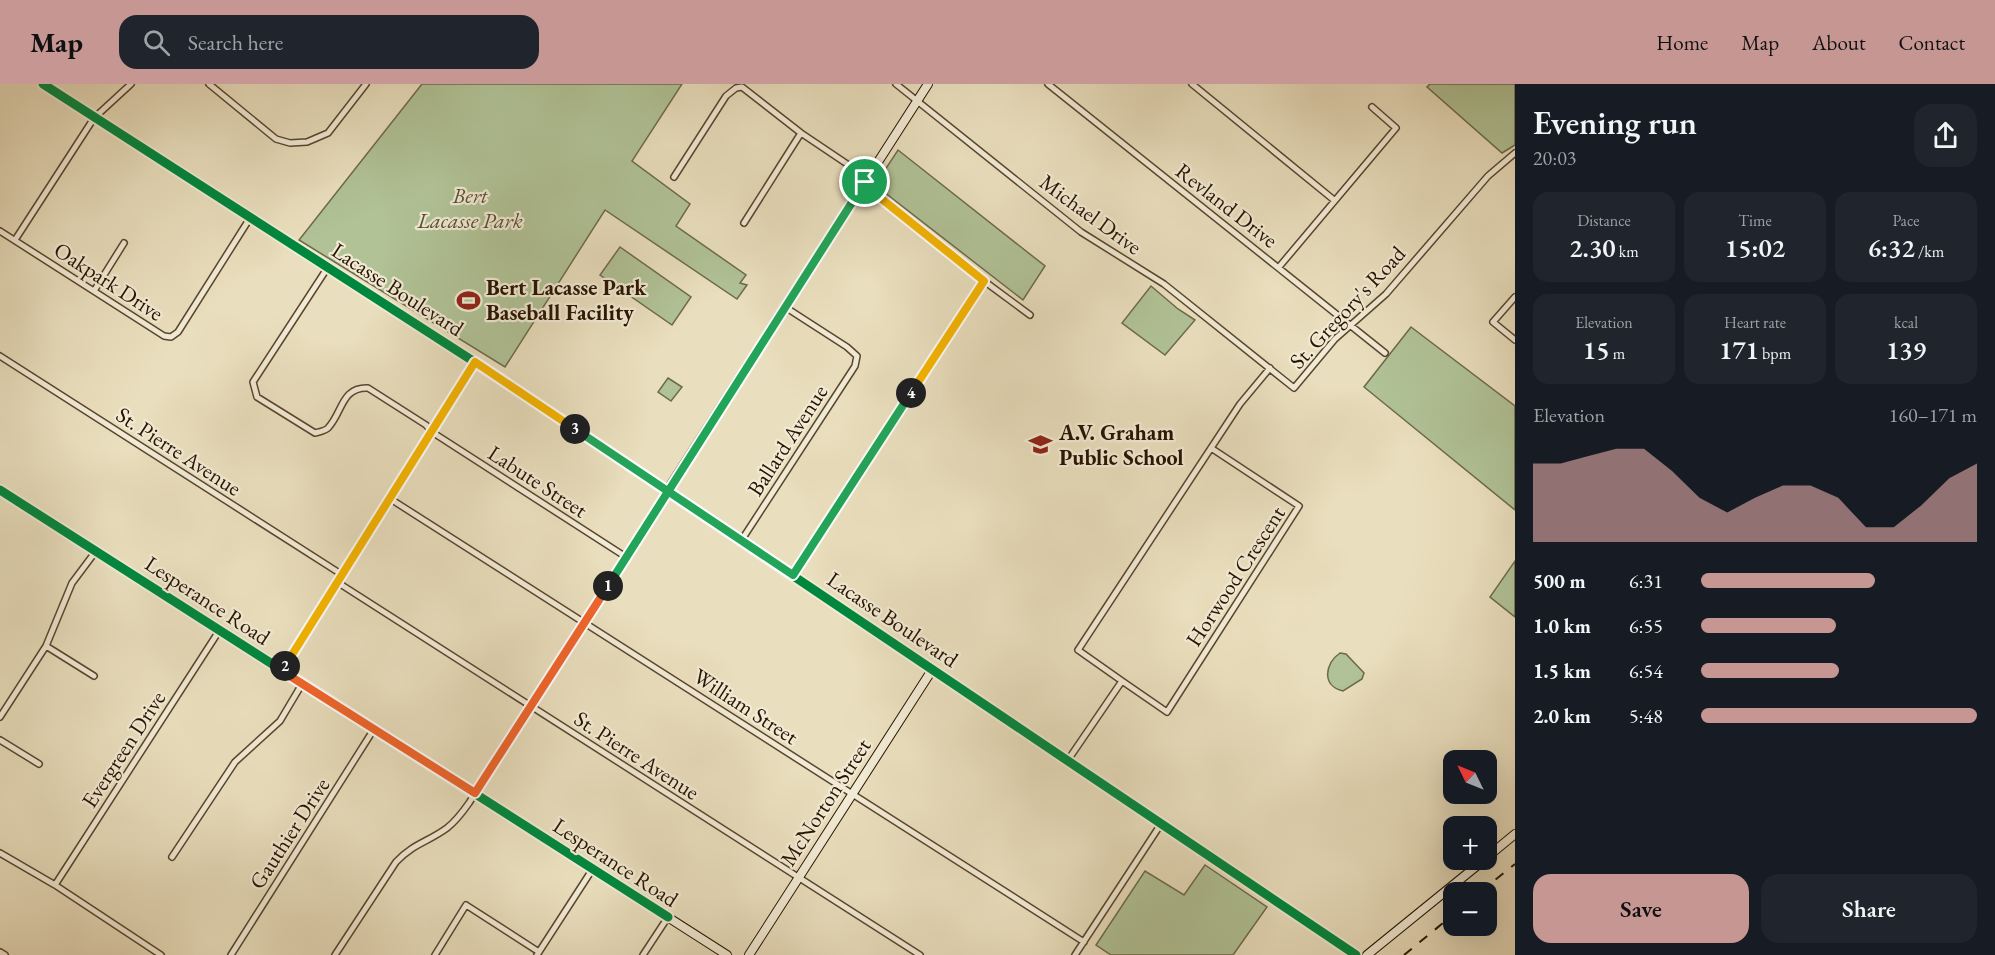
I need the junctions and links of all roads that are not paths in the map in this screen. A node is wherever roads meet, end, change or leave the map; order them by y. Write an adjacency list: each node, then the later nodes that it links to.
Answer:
1 (43, 84): 11 (street, Lacasse Boulevard)
2 (131, 84): 11 (street)
3 (209, 84): 4 (street)
4 (366, 84)
5 (896, 84): 9 (street, Michael Drive)
6 (928, 84): 9 (street)
7 (1048, 84): 23 (street, Revland Drive)
8 (1192, 84): 16 (street)
9 (918, 101): 15 (street); 34 (street, Michael Drive)
10 (1372, 107): 16 (street)
11 (94, 118): 17 (street, Lacasse Boulevard); 20 (street)
12 (801, 133): 14 (street); 15 (street); 18 (street)
13 (1515, 153): 29 (street, St. Gregory's Road)
14 (674, 177)
15 (865, 182): 24 (street); 27 (street)
16 (1334, 200): 23 (street)
17 (250, 218): 22 (street, Lacasse Boulevard); 25 (street, Oakpark Drive)
18 (744, 223)
19 (0, 231): 20 (street, Oakpark Drive)
20 (15, 240): 25 (street, Oakpark Drive)
21 (124, 243): 25 (street)
22 (328, 267): 33 (street, Lacasse Boulevard); 35 (street, Labute Street)
23 (1279, 267): 29 (street, Revland Drive)
24 (984, 281): 28 (street); 44 (street)
25 (94, 291)
26 (1515, 297): 30 (street)
27 (785, 307): 38 (street); 40 (street, Ballard Avenue)
28 (1030, 315)
29 (1350, 324): 31 (street, Revland Drive); 34 (street, St. Gregory's Road)
30 (1515, 340)
31 (1385, 353)
32 (0, 356): 43 (street, St. Pierre Avenue)
33 (475, 362): 35 (street); 38 (street, Lacasse Boulevard)
34 (1270, 368): 36 (street, St. Gregory's Road)
35 (432, 432): 39 (street); 42 (street, Labute Street)
36 (1211, 448): 52 (street, Horwood Crescent); 52 (street, Horwood Crescent)
37 (0, 490): 41 (street, Lesperance Road)
38 (667, 491): 40 (street, Lacasse Boulevard); 42 (street)
39 (389, 498): 43 (street); 46 (street, William Street)
40 (741, 541): 44 (street, Lacasse Boulevard)
41 (96, 551): 47 (street, Lesperance Road); 48 (street)
42 (626, 557): 46 (street)
43 (341, 574): 45 (street)
44 (793, 575): 49 (street, Lacasse Boulevard)
45 (337, 582): 50 (street); 54 (street, St. Pierre Avenue)
46 (584, 623): 54 (street); 61 (street, William Street)
47 (219, 631): 50 (street, Lesperance Road); 70 (street, Evergreen Drive)
48 (46, 646): 51 (street); 55 (street)
49 (932, 670): 58 (street, Lacasse Boulevard); 61 (street, McNorton Street)
50 (282, 671): 53 (street, Lesperance Road)
51 (94, 676)
52 (1122, 681): 58 (street)
53 (302, 684): 56 (street, Lesperance Road); 66 (street)
54 (531, 707): 60 (street); 69 (street, St. Pierre Avenue)
55 (0, 717)
56 (374, 729): 60 (street, Lesperance Road); 77 (street, Gauthier Drive)
57 (0, 740): 59 (street)
58 (1068, 760): 62 (street, Lacasse Boulevard)
59 (39, 764)
60 (475, 793): 67 (street, Lesperance Road); 78 (street)
61 (852, 794): 69 (street, McNorton Street); 72 (street, William Street)
62 (1161, 824): 72 (street); 85 (street, Lacasse Boulevard)
63 (1515, 834): 64 (street)
64 (1497, 849)
65 (0, 853): 70 (street)
66 (172, 857)
67 (592, 870): 71 (street, Lesperance Road); 74 (street)
68 (1471, 870): 86 (street)
69 (798, 877): 82 (street, McNorton Street); 83 (street, St. Pierre Avenue)
70 (55, 885): 76 (street)
71 (668, 916): 80 (street); 81 (street, Lesperance Road)
72 (1084, 942): 84 (street)
73 (0, 952): 75 (street)
74 (538, 953): 79 (street)
75 (5, 955)
76 (161, 955)
77 (231, 955)
78 (335, 955)
79 (435, 955)
80 (643, 955)
81 (727, 955)
82 (749, 955)
83 (920, 955)
84 (1076, 955)
85 (1356, 955)
86 (1367, 955)

